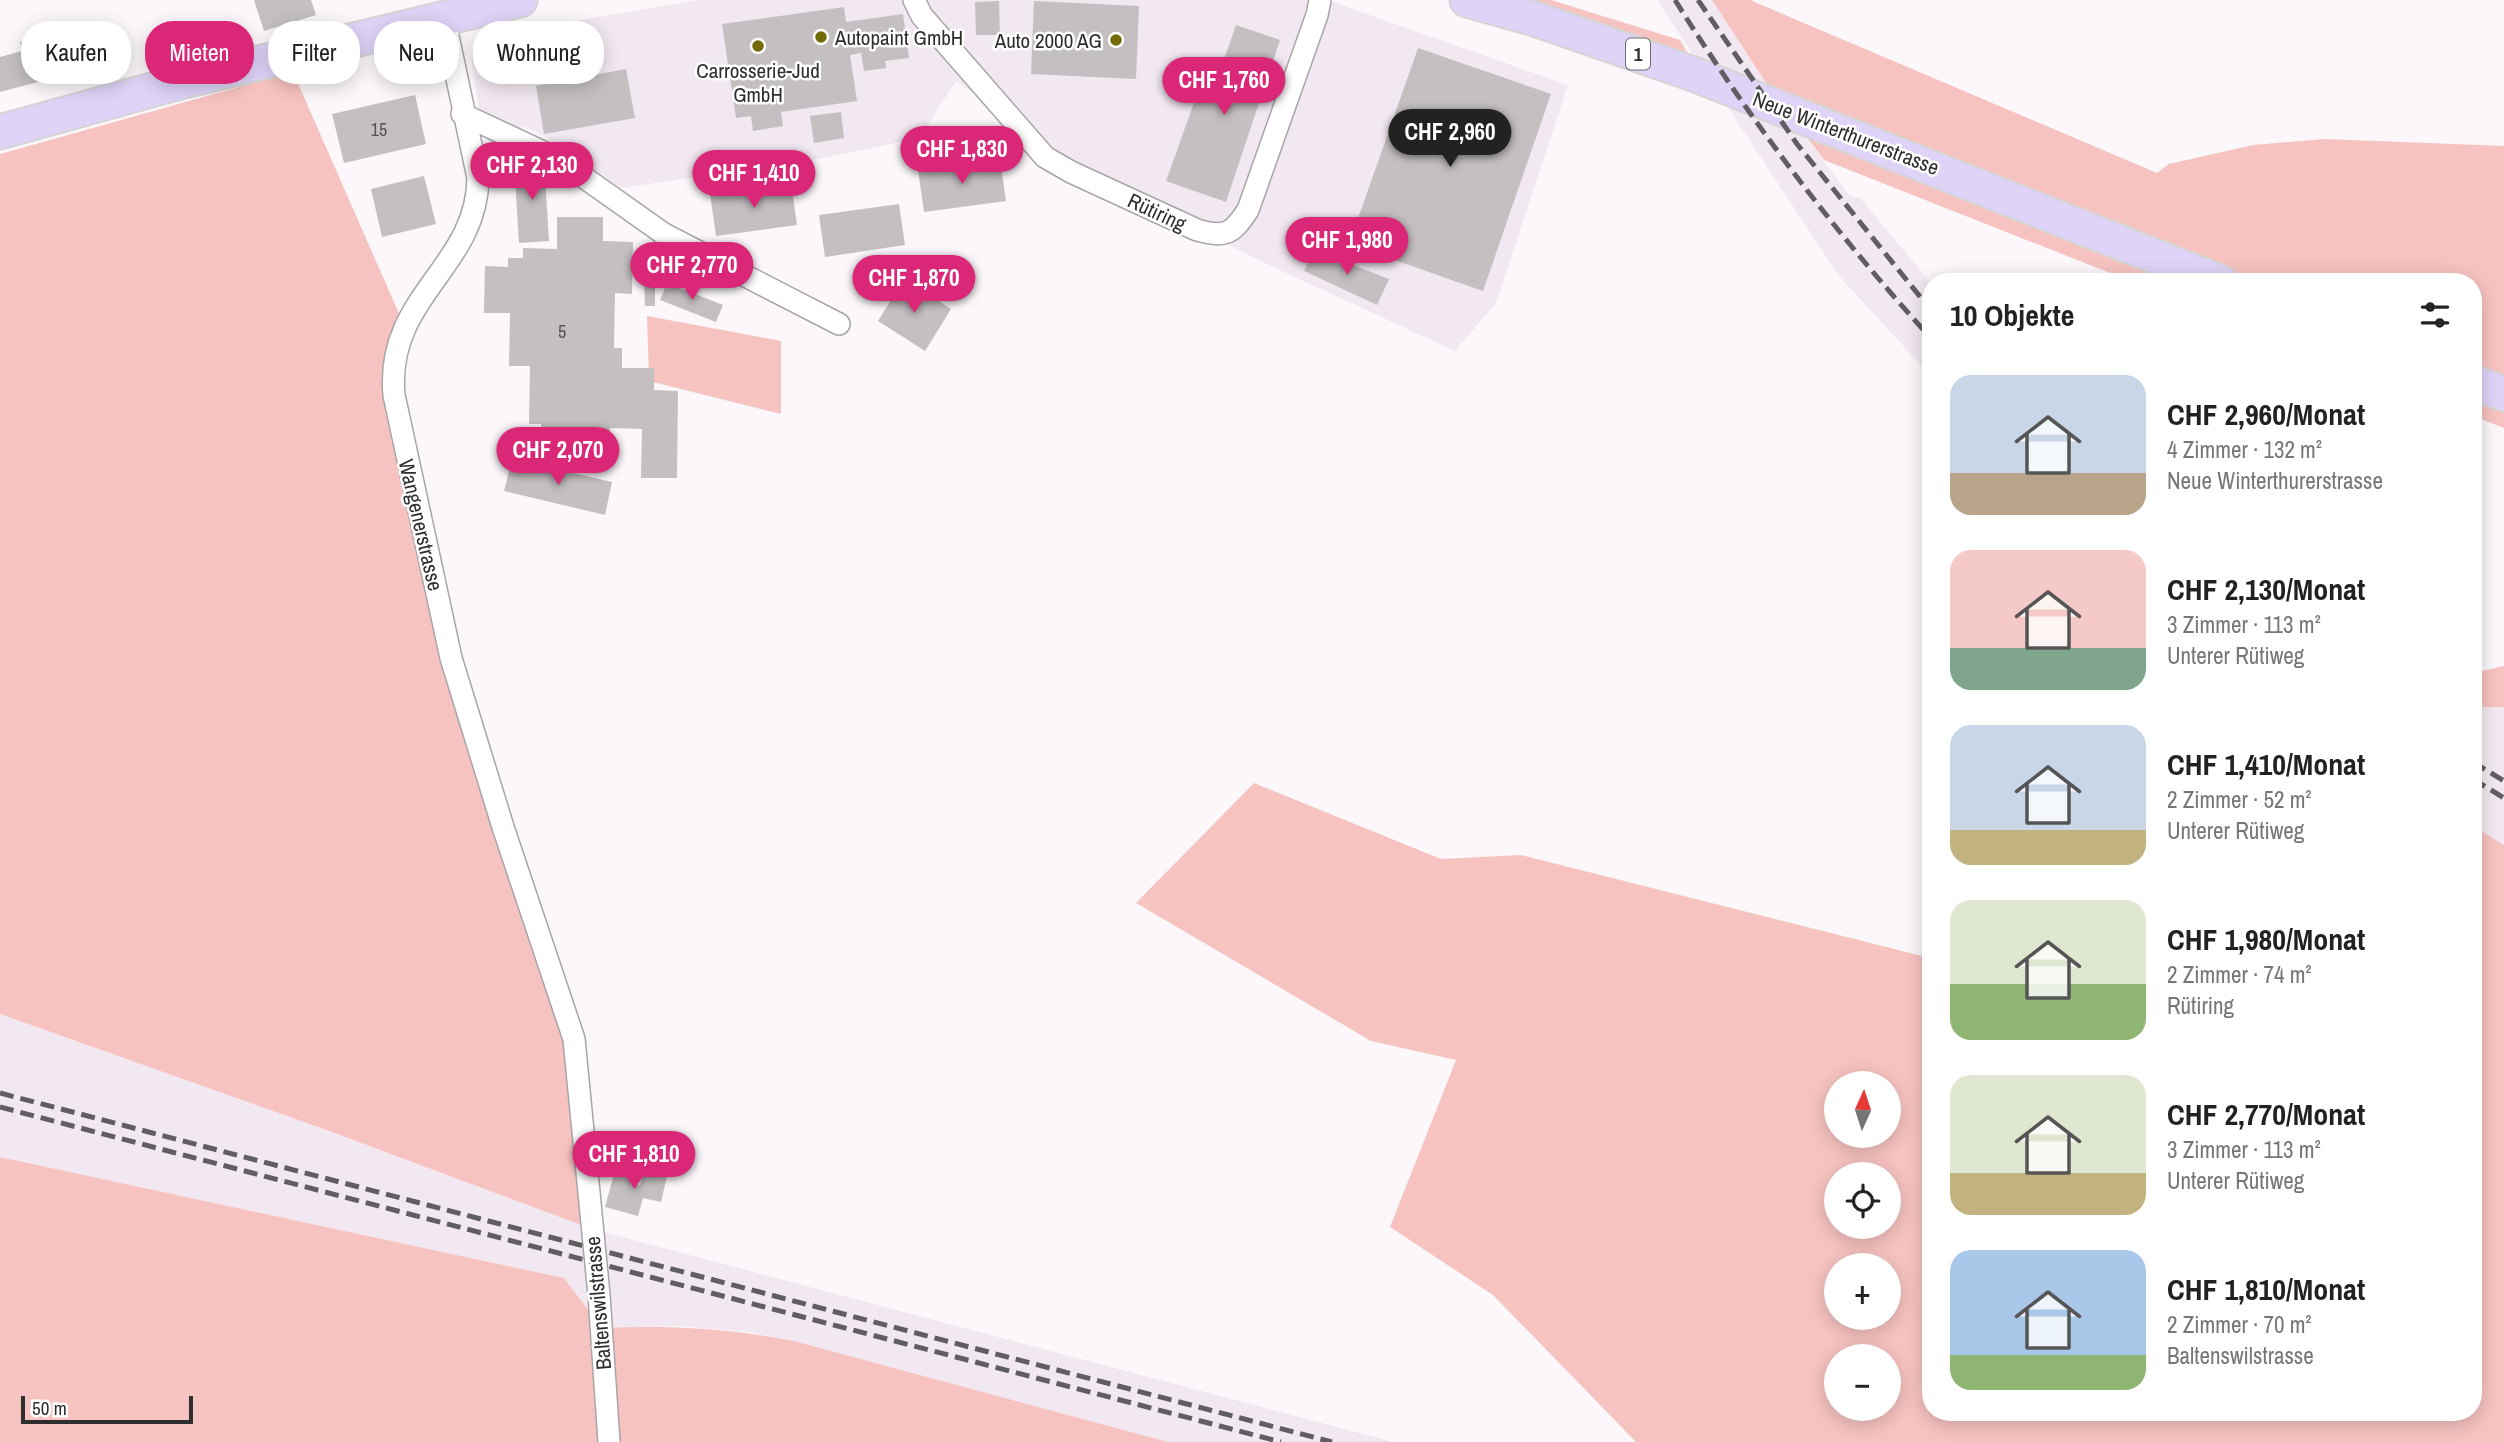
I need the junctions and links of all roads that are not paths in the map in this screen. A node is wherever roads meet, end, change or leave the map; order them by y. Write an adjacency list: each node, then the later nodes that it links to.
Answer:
1 (520, 0): 5 (main road)
2 (914, 0): 3 (street, Rütiring)
3 (1320, 0)
4 (1467, 0): 8 (main road, Neue Winterthurerstrasse / 1)
5 (444, 17): 6 (street, Wangenerstrasse); 7 (main road)
6 (462, 114): 9 (street); 12 (street, Wangenerstrasse)
7 (0, 132)
8 (2197, 273)
9 (839, 324)
10 (2482, 385): 11 (main road)
11 (2504, 394)
12 (574, 1040): 13 (street, Baltenswilstrasse)
13 (609, 1442)

